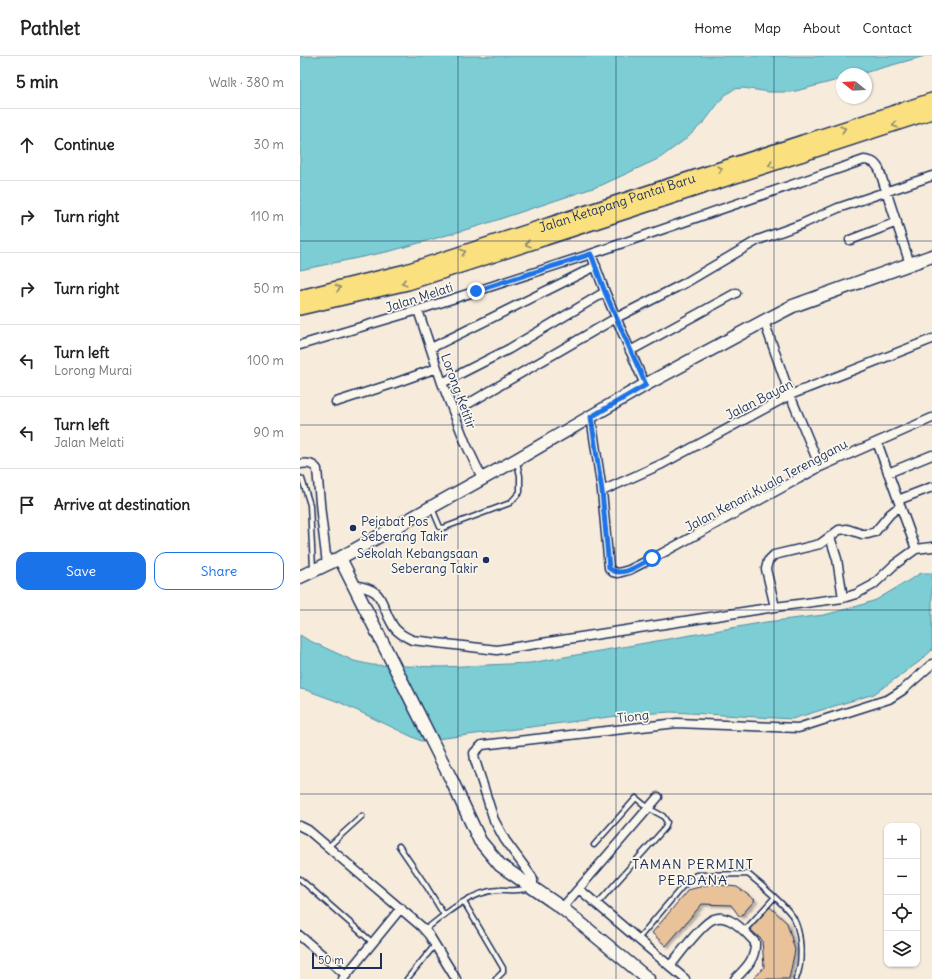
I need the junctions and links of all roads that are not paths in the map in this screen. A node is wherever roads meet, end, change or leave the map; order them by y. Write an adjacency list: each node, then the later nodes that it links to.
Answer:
1 (932, 100): 13 (main road, Jalan Ketapang Pantai Baru, one-way to 1)
2 (932, 112): 14 (main road, Jalan Ketapang Pantai Baru, one-way to 14)
3 (932, 176): 4 (street)
4 (887, 192): 5 (street); 7 (street, Jalan Melati); 16 (street)
5 (897, 222): 6 (street); 9 (street)
6 (850, 240)
7 (591, 254): 10 (street); 15 (street, Jalan Melati)
8 (932, 256): 9 (street)
9 (910, 264): 17 (street)
10 (596, 266): 11 (street); 20 (street)
11 (605, 292): 16 (street); 23 (street)
12 (736, 293): 21 (street)
13 (300, 297)
14 (300, 308)
15 (418, 310): 19 (street, Jalan Melati); 20 (street, Lorong Ketitir)
16 (616, 318): 21 (street); 27 (street)
17 (764, 321): 24 (street); 25 (street)
18 (932, 339): 25 (street, Jalan Bayan)
19 (300, 346)
20 (431, 348): 22 (street, Lorong Ketitir)
21 (630, 351): 24 (street)
22 (437, 368): 23 (street, Lorong Ketitir); 26 (street)
23 (442, 383): 27 (street, Lorong Ketitir)
24 (646, 385): 28 (street)
25 (790, 395): 34 (street); 39 (street, Jalan Bayan)
26 (336, 402)
27 (454, 412): 37 (street, Lorong Ketitir)
28 (591, 417): 32 (street); 39 (street)
29 (932, 418): 30 (street, Jalan Kenari Kuala Terengganu)
30 (876, 442): 34 (street, Jalan Kenari Kuala Terengganu); 35 (street)
31 (932, 455): 35 (street)
32 (516, 460): 37 (street); 41 (lane)
33 (300, 464): 46 (street)
34 (820, 467): 39 (street, Jalan Kenari Kuala Terengganu)
35 (888, 473): 40 (street)
36 (300, 478): 47 (lane)
37 (482, 478): 41 (street)
38 (932, 487): 40 (street)
39 (602, 491)
40 (899, 503): 42 (street); 44 (street)
41 (431, 506): 45 (street)
42 (830, 537): 50 (street); 51 (street)
43 (932, 547): 44 (street)
44 (916, 550): 50 (street)
45 (340, 558): 46 (street); 49 (street)
46 (327, 564): 47 (street)
47 (313, 571): 48 (street)
48 (300, 577)
49 (353, 585): 51 (street); 61 (street)
50 (843, 598): 51 (street)
51 (774, 607)
52 (932, 664): 61 (street, Tiong)
53 (658, 797): 54 (street)
54 (648, 808): 57 (lane); 62 (street); 65 (lane)
55 (362, 816): 59 (lane)
56 (300, 826): 59 (street)
57 (594, 845)
58 (399, 846): 68 (lane)
59 (328, 847): 66 (street)
60 (300, 879): 73 (lane)
61 (533, 888): 64 (lane); 67 (street)
62 (579, 889): 65 (street); 67 (street)
63 (774, 898): 70 (lane); 72 (lane); 83 (lane)
64 (464, 902): 68 (lane); 79 (lane)
65 (597, 904): 72 (street)
66 (402, 908): 69 (street); 73 (street)
67 (562, 908): 80 (street)
68 (444, 915): 69 (lane)
69 (425, 930): 74 (street)
70 (744, 931): 75 (street); 82 (street)
71 (300, 936): 76 (street)
72 (638, 939): 75 (street)
73 (373, 943): 76 (street)
74 (435, 944): 77 (lane); 78 (street)
75 (670, 966): 81 (street)
76 (345, 977)
77 (407, 979)
78 (455, 979)
79 (496, 979)
80 (648, 979)
81 (685, 979)
82 (735, 979)
83 (796, 979)

